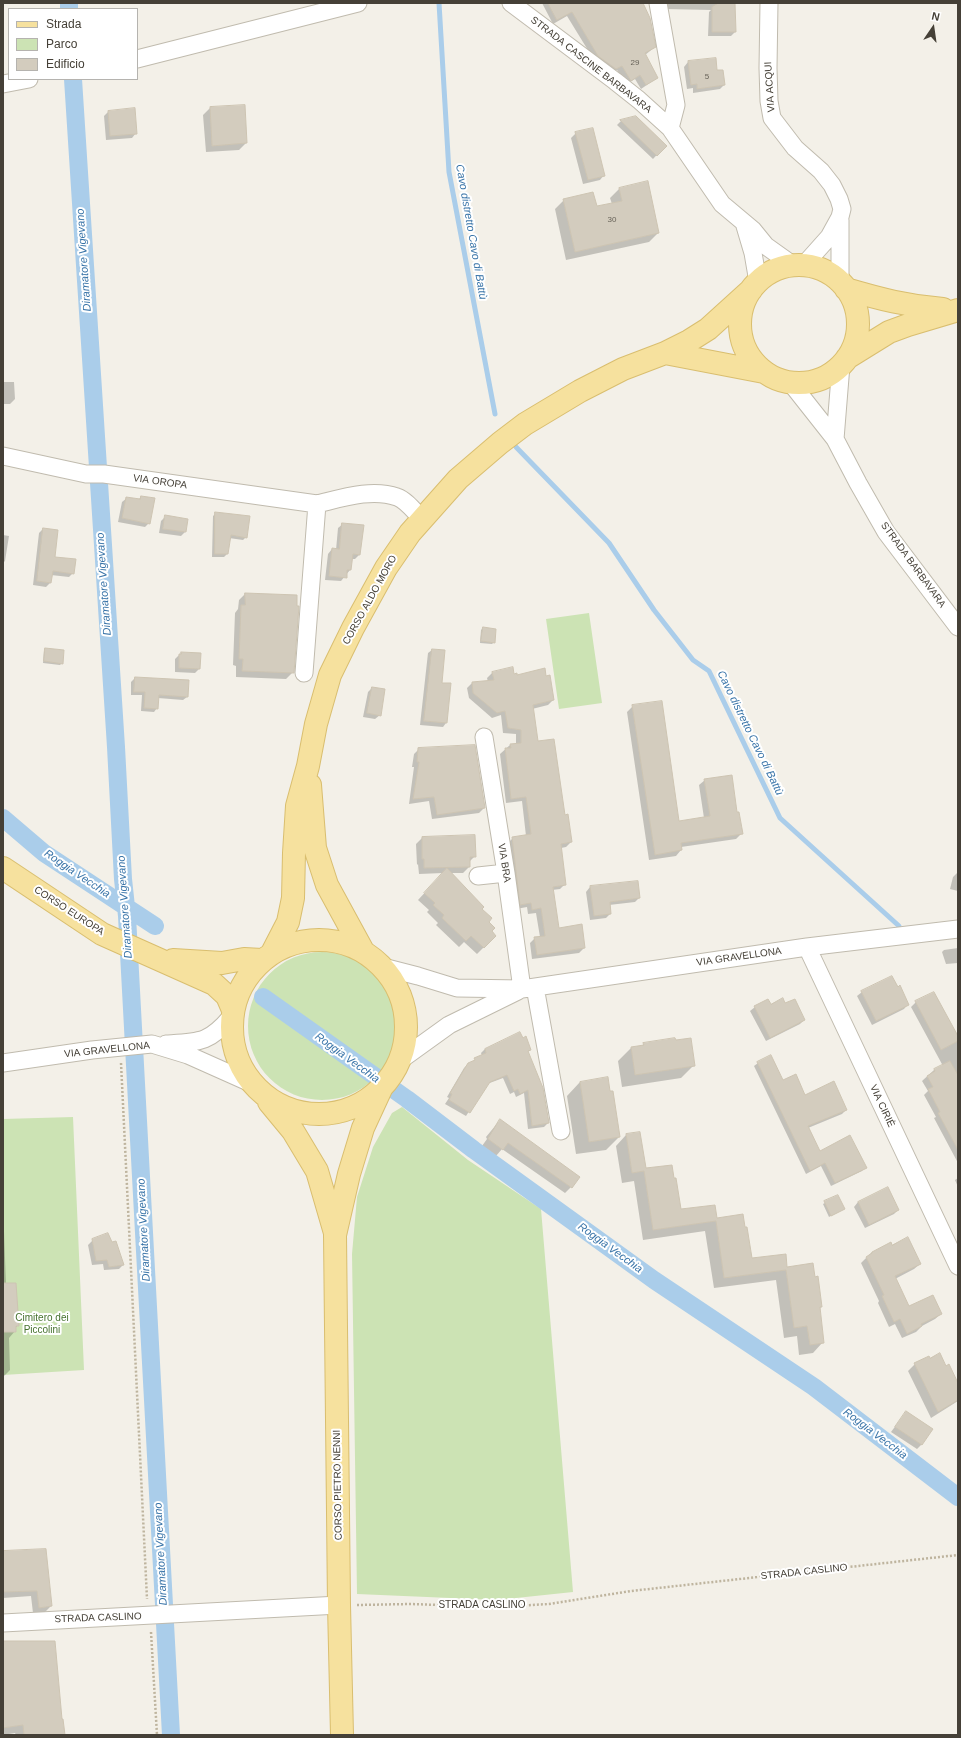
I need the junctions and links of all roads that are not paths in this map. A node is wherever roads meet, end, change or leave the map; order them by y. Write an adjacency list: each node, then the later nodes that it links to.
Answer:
1 (358, 3): 5 (street)
2 (511, 3): 8 (street, STRADA CASCINE BARBAVARA)
3 (658, 3): 8 (street)
4 (769, 3): 9 (street, VIA ACQUI)
5 (138, 59)
6 (24, 80): 7 (street)
7 (3, 84)
8 (670, 128): 10 (street, STRADA CASCINE BARBAVARA)
9 (840, 217): 11 (street); 12 (street, VIA ACQUI)
10 (744, 222): 11 (street, STRADA CASCINE BARBAVARA); 13 (street)
11 (799, 265): 12 (main road); 13 (main road)
12 (843, 285): 14 (main road); 16 (main road)
13 (754, 286): 15 (main road, CORSO ALDO MORO); 17 (main road)
14 (958, 310): 16 (main road)
15 (665, 353): 17 (main road); 22 (main road, CORSO ALDO MORO)
16 (844, 362): 18 (main road); 19 (street)
17 (764, 372): 18 (main road)
18 (790, 382): 19 (street, STRADA BARBAVARA)
19 (835, 439): 23 (street, STRADA BARBAVARA)
20 (3, 456): 21 (street, VIA OROPA)
21 (317, 504): 22 (street, VIA OROPA); 24 (street)
22 (422, 519): 26 (main road, CORSO ALDO MORO)
23 (958, 627)
24 (304, 673)
25 (484, 738): 28 (street, VIA BRA)
26 (308, 766): 32 (main road, CORSO ALDO MORO); 33 (main road, CORSO ALDO MORO)
27 (3, 868): 34 (main road, CORSO EUROPA)
28 (506, 873): 29 (street); 36 (street, VIA BRA)
29 (478, 876)
30 (958, 929): 31 (street, VIA GRAVELLONA)
31 (807, 947): 36 (street, VIA GRAVELLONA); 44 (street, VIA CIRIÈ)
32 (363, 951): 33 (main road); 35 (main road, CORSO PIETRO NENNI)
33 (267, 956): 34 (main road); 37 (main road)
34 (159, 959): 37 (main road, CORSO EUROPA)
35 (383, 967): 36 (street, VIA GRAVELLONA); 40 (main road, CORSO PIETRO NENNI)
36 (528, 988): 40 (street, VIA GRAVELLONA); 42 (street, VIA BRA)
37 (232, 1013): 38 (street); 41 (main road, CORSO PIETRO NENNI)
38 (151, 1044): 39 (street, VIA GRAVELLONA); 41 (street, VIA GRAVELLONA)
39 (3, 1063)
40 (388, 1078): 41 (main road); 43 (main road, CORSO PIETRO NENNI)
41 (257, 1088): 43 (main road, CORSO PIETRO NENNI)
42 (561, 1131)
43 (335, 1235): 45 (main road, CORSO PIETRO NENNI)
44 (958, 1266)
45 (339, 1605): 46 (street, STRADA CASLINO); 47 (main road, CORSO PIETRO NENNI)
46 (3, 1623)
47 (342, 1735)

